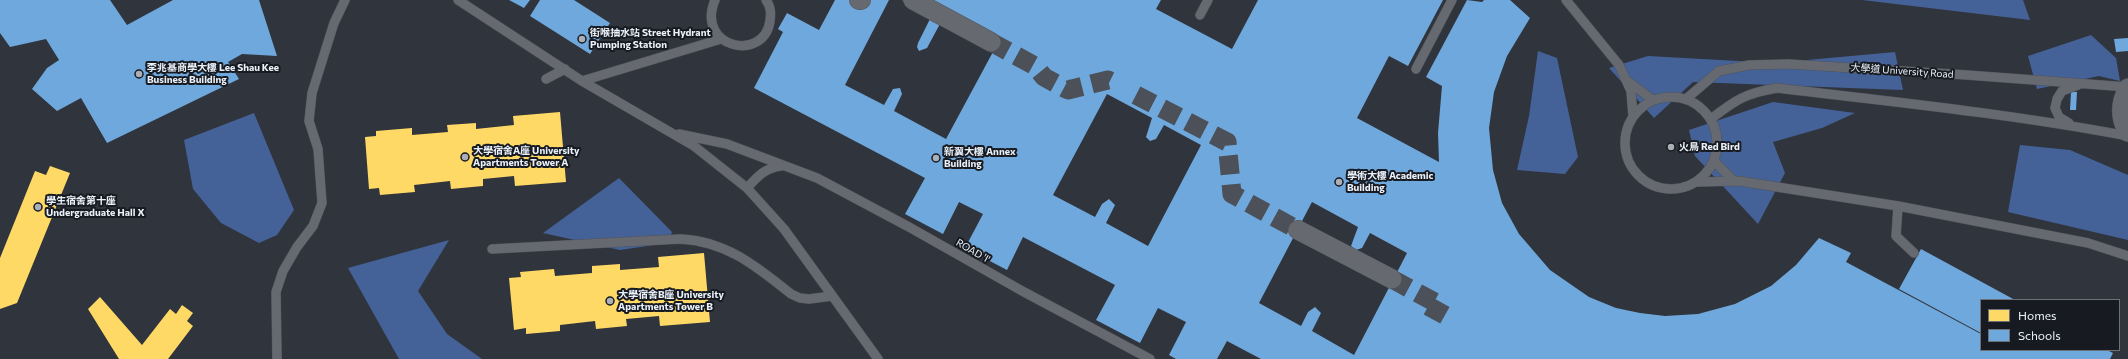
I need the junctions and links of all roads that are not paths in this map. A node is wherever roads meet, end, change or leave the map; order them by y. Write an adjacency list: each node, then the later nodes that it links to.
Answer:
1 (345, 0): 39 (lane)
2 (458, 0): 12 (lane)
3 (715, 0): 10 (lane)
4 (766, 0): 10 (lane)
5 (913, 0): 11 (street)
6 (1208, 0): 9 (lane)
7 (1452, 0): 13 (lane)
8 (1566, 0): 15 (lane)
9 (1200, 15)
10 (721, 39): 16 (lane)
11 (991, 42)
12 (565, 69): 14 (lane); 16 (lane)
13 (1416, 69)
14 (546, 79)
15 (1625, 79): 20 (lane); 21 (lane)
16 (582, 81): 25 (lane)
17 (2081, 84): 18 (lane, 大學道 University Road); 19 (lane, 大學道 University Road); 23 (lane)
18 (2128, 88): 24 (street, 大學道 University Road)
19 (1686, 99): 20 (lane); 22 (lane)
20 (1653, 100): 21 (lane)
21 (1633, 117): 30 (lane)
22 (1711, 119): 23 (lane); 27 (lane)
23 (2073, 126): 26 (lane)
24 (2128, 132)
25 (673, 133): 28 (lane, ROAD 'I'); 31 (lane)
26 (2128, 136)
27 (1714, 161): 29 (lane); 30 (lane)
28 (782, 166): 31 (lane); 41 (lane, ROAD 'I')
29 (1733, 180): 30 (lane); 32 (lane)
30 (1698, 182)
31 (747, 188): 38 (lane)
32 (1898, 206): 35 (lane); 36 (lane)
33 (1298, 230): 37 (street)
34 (492, 249): 38 (lane)
35 (1914, 253)
36 (2128, 256)
37 (1392, 279)
38 (832, 296): 40 (lane)
39 (277, 359)
40 (878, 359)
41 (1150, 359)

